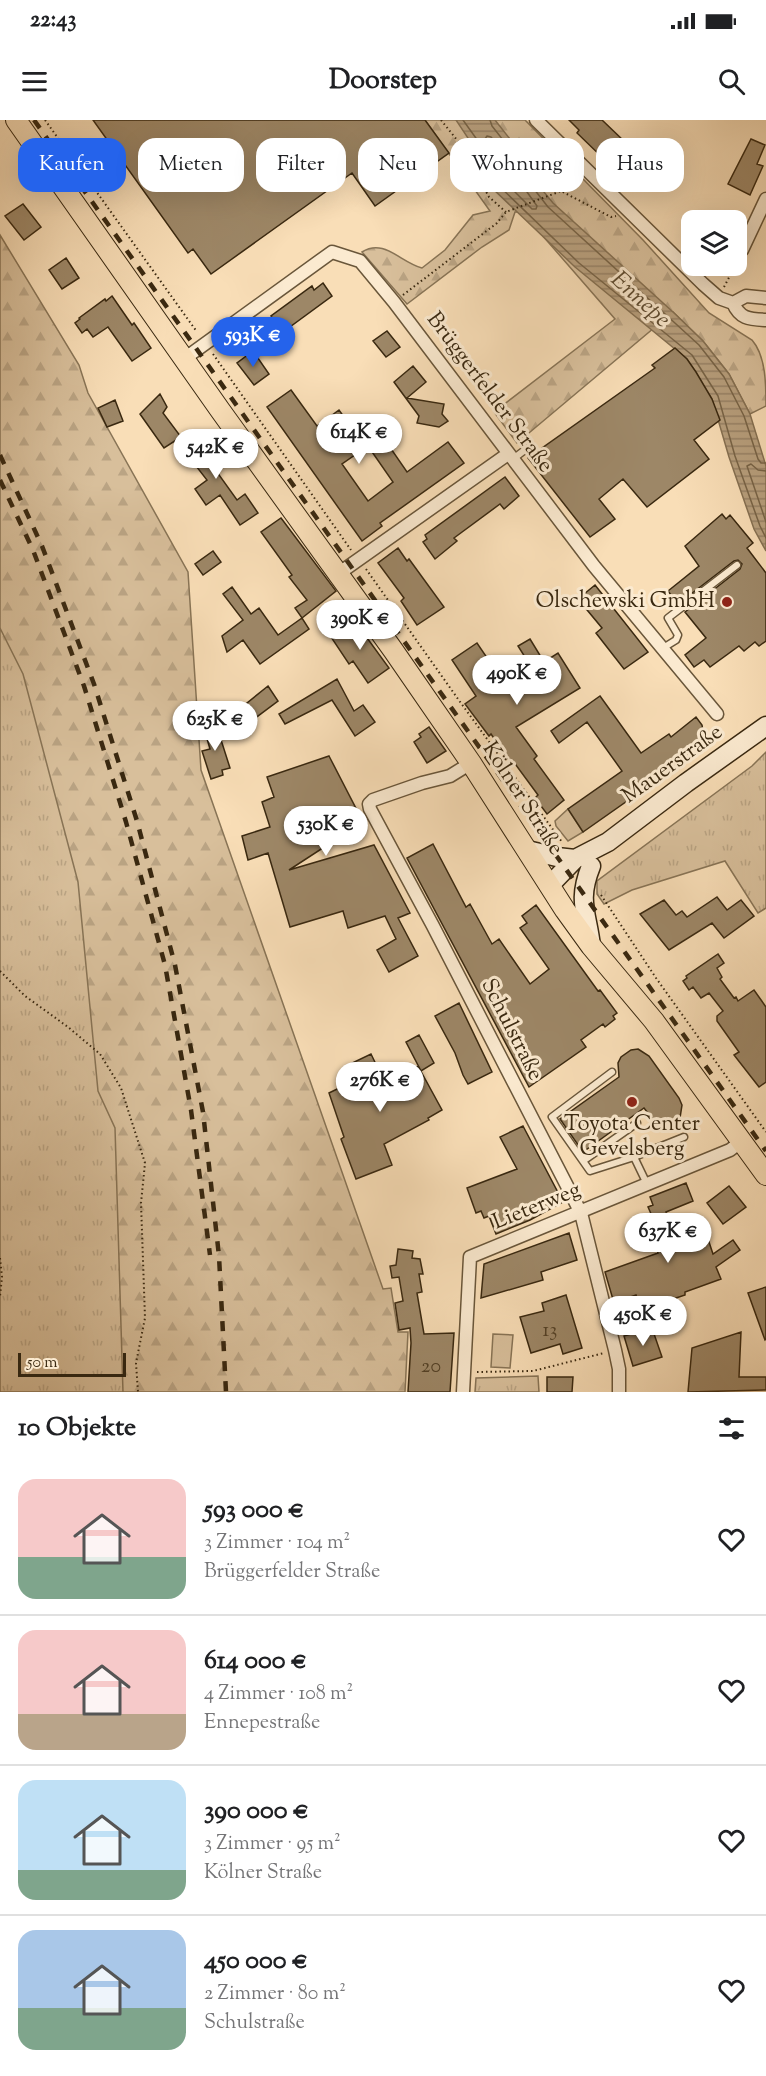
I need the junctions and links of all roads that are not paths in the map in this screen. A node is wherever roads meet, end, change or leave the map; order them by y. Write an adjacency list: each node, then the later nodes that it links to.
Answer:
1 (16, 120): 8 (main road, Kölner Straße)
2 (536, 120): 6 (street)
3 (766, 199): 4 (street)
4 (747, 239)
5 (766, 298): 6 (street)
6 (733, 303): 7 (street)
7 (766, 320)
8 (184, 359): 10 (street, Brüggerfelder Straße); 12 (main road, Kölner Straße)
9 (530, 446): 10 (lane)
10 (511, 456): 12 (street); 13 (street, Brüggerfelder Straße)
11 (737, 565): 13 (lane)
12 (338, 574): 16 (main road, Kölner Straße)
13 (662, 649): 14 (street, Brüggerfelder Straße)
14 (717, 714)
15 (766, 726): 18 (main road, Mauerstraße)
16 (471, 763): 17 (main road, Kölner Straße); 29 (street, Schulstraße)
17 (527, 850): 18 (main road); 19 (main road, Kölner Straße)
18 (585, 867): 19 (main road, Mauerstraße); 20 (main road)
19 (550, 885): 20 (main road, Kölner Straße)
20 (591, 946): 24 (main road, Kölner Straße)
21 (612, 1072): 26 (lane)
22 (637, 1123): 26 (lane)
23 (684, 1137): 25 (lane)
24 (742, 1141): 27 (main road, Kölner Straße); 28 (street, Lieterweg)
25 (634, 1157): 26 (lane); 28 (lane)
26 (583, 1161)
27 (766, 1175)
28 (647, 1185): 29 (street, Lieterweg)
29 (581, 1212): 30 (street, Lieterweg); 31 (street, Schulstraße)
30 (463, 1392)
31 (619, 1392)

